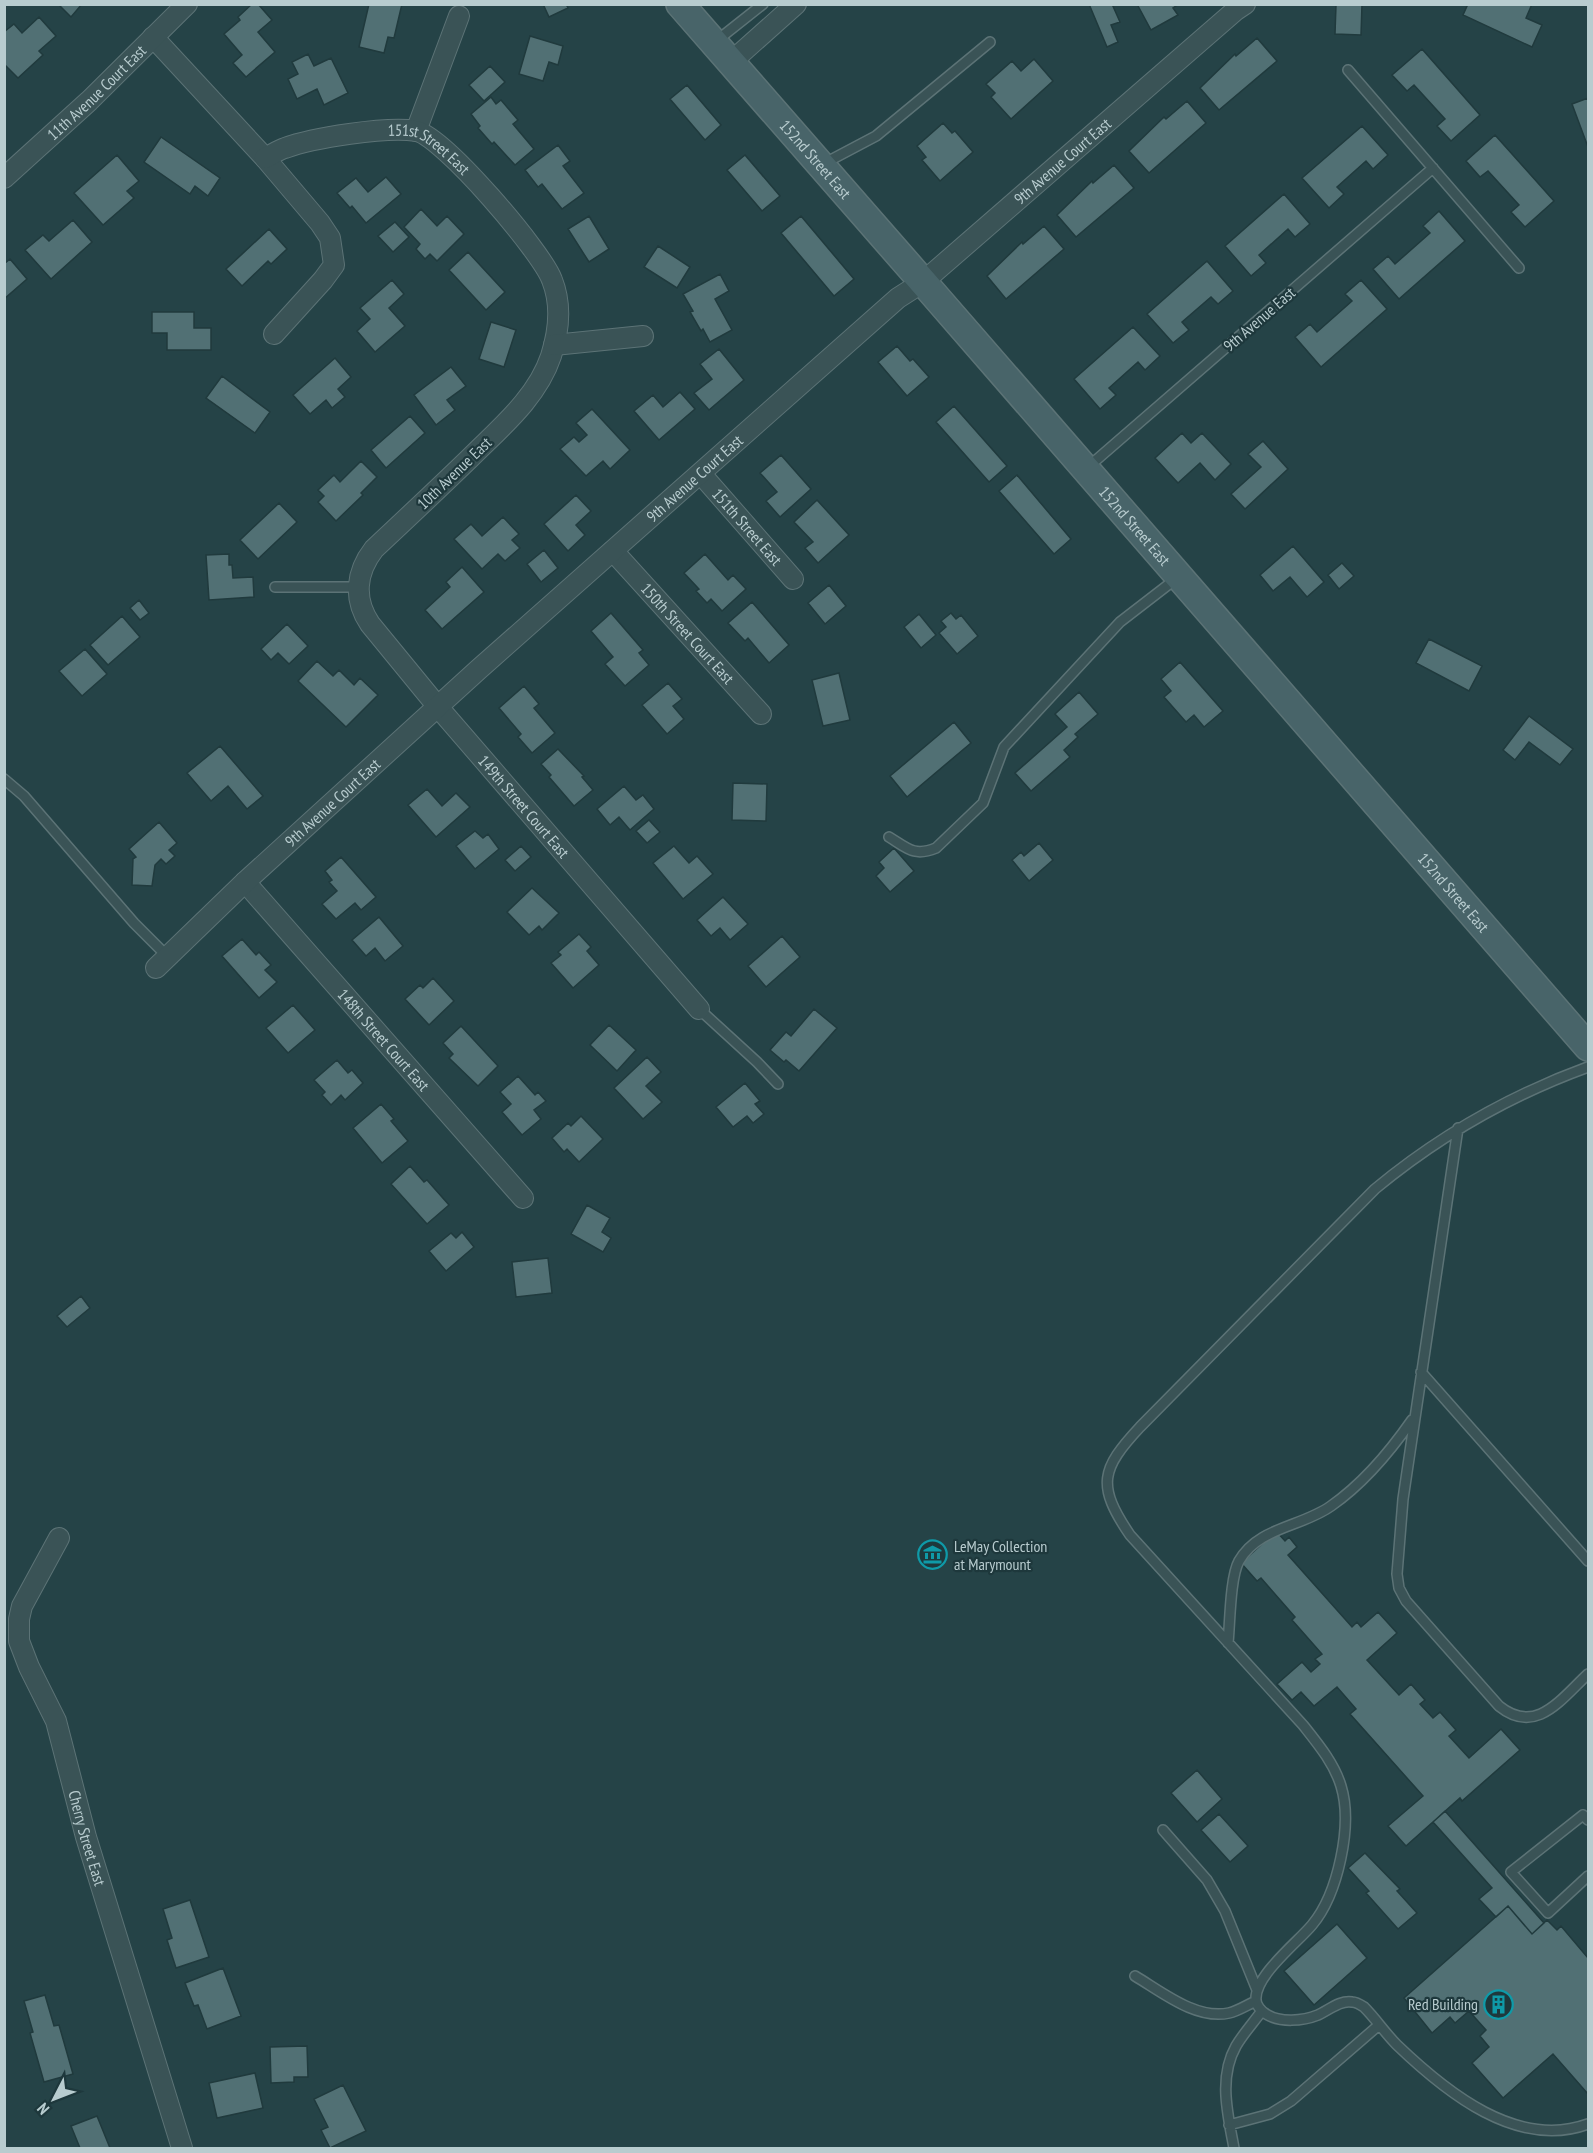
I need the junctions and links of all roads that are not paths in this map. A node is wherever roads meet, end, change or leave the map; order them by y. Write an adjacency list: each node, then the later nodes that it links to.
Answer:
1 (187, 4): 8 (street, 11th Avenue Court East)
2 (680, 4): 10 (main road, 152nd Street East)
3 (763, 4): 6 (lane)
4 (796, 4): 10 (street)
5 (1245, 4): 18 (street, 9th Avenue Court East)
6 (752, 8): 10 (lane)
7 (459, 16): 12 (street)
8 (153, 37): 13 (street); 16 (street, 11th Avenue Court East)
9 (990, 42): 14 (lane)
10 (722, 53): 14 (main road, 152nd Street East)
11 (1347, 70): 15 (lane)
12 (416, 131): 13 (street, 151st Street East); 21 (street, 151st Street East)
13 (265, 158): 19 (street)
14 (820, 165): 18 (main road, 152nd Street East)
15 (1432, 168): 17 (lane); 22 (lane, 9th Avenue East)
16 (4, 178)
17 (1519, 268)
18 (923, 282): 22 (main road, 152nd Street East); 23 (street, 9th Avenue Court East)
19 (274, 334)
20 (643, 336): 21 (street)
21 (554, 345): 28 (street, 10th Avenue East)
22 (1086, 469): 25 (main road, 152nd Street East)
23 (701, 474): 24 (street, 9th Avenue Court East); 26 (street, 151th Street East)
24 (613, 551): 29 (street, 9th Avenue Court East); 30 (street, 150th Street Court East)
25 (1179, 576): 32 (lane); 36 (main road, 152nd Street East)
26 (793, 579)
27 (275, 587): 28 (lane)
28 (359, 593): 29 (street, 149th Street Court East)
29 (438, 707): 33 (street, 9th Avenue Court East); 35 (street, 149th Street Court East)
30 (761, 714)
31 (4, 779): 34 (lane)
32 (889, 837)
33 (245, 882): 34 (street, 9th Avenue Court East); 40 (street, 148th Street Court East)
34 (162, 962)
35 (699, 1009): 38 (lane)
36 (1588, 1047)
37 (1588, 1066): 39 (lane)
38 (778, 1084)
39 (1458, 1128): 41 (lane); 45 (lane)
40 (523, 1198)
41 (1420, 1372): 42 (lane); 44 (lane)
42 (1414, 1418): 45 (lane); 46 (lane)
43 (59, 1538): 57 (street, Cherry Street East)
44 (1588, 1561)
45 (1228, 1643): 51 (lane)
46 (1588, 1674)
47 (1588, 1820): 49 (lane)
48 (1162, 1830): 51 (lane)
49 (1587, 1879)
50 (1135, 1976): 52 (lane)
51 (1257, 1990): 52 (lane)
52 (1256, 2001): 53 (lane)
53 (1262, 2012): 54 (lane); 56 (lane)
54 (1379, 2025): 55 (lane); 56 (lane)
55 (1588, 2124)
56 (1229, 2125): 58 (lane)
57 (182, 2148)
58 (1234, 2148)

